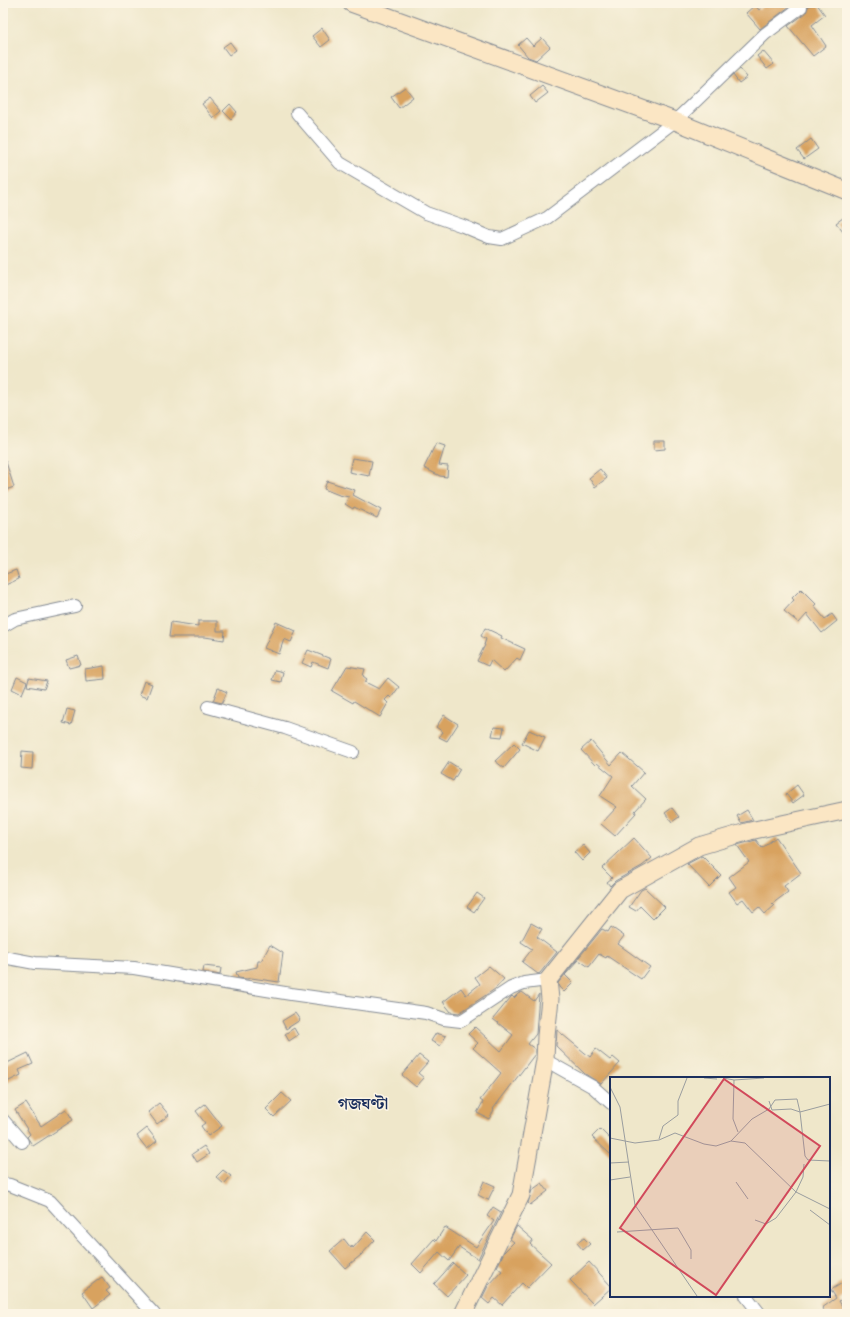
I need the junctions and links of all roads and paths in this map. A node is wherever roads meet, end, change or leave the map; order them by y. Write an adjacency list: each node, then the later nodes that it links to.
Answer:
1 (351, 3): 4 (street)
2 (801, 3): 4 (street)
3 (297, 113): 4 (street)
4 (675, 121): 5 (street)
5 (847, 191)
6 (75, 606): 7 (street)
7 (3, 626)
8 (208, 707): 9 (street)
9 (353, 752)
10 (847, 810): 12 (street)
11 (3, 957): 12 (street)
12 (548, 980): 13 (street)
13 (545, 1060): 14 (street); 20 (street)
14 (610, 1102)
15 (3, 1120): 16 (street)
16 (22, 1142)
17 (3, 1184): 19 (street)
18 (747, 1297): 21 (street)
19 (154, 1314)
20 (464, 1314)
21 (760, 1314)

